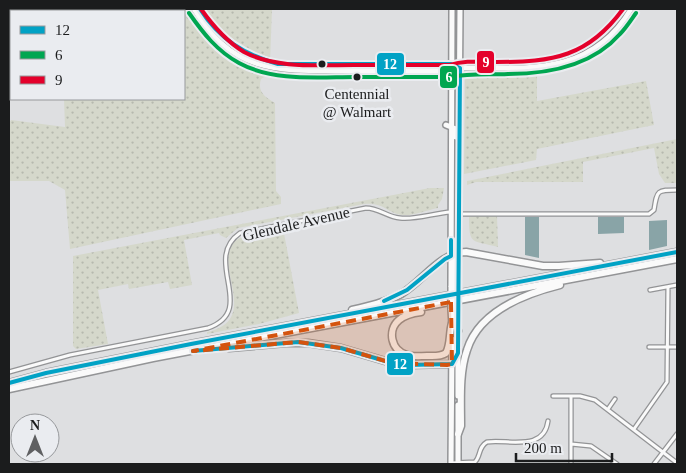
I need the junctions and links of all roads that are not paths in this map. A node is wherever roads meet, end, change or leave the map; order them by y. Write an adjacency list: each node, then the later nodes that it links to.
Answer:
1 (194, 9): 8 (street)
2 (200, 9): 6 (street)
3 (452, 9): 6 (main road)
4 (460, 9): 7 (main road)
5 (631, 9): 7 (street)
6 (451, 64): 7 (street); 8 (main road)
7 (460, 68): 8 (street); 11 (main road)
8 (451, 71): 10 (main road)
9 (446, 125): 10 (main road)
10 (452, 127): 11 (main road); 12 (main road)
11 (459, 164): 15 (main road)
12 (451, 188): 14 (main road); 15 (main road)
13 (677, 190): 15 (street)
14 (451, 212): 18 (main road); 37 (street, Glendale Avenue)
15 (459, 214): 16 (main road)
16 (459, 252): 18 (highway); 20 (highway); 23 (main road)
17 (677, 252): 20 (highway)
18 (452, 256): 23 (highway); 29 (highway)
19 (677, 258): 21 (highway)
20 (631, 260): 29 (highway)
21 (619, 270): 26 (highway); 46 (highway)
22 (677, 285): 24 (street)
23 (455, 286): 27 (highway, bridge)
24 (668, 287): 25 (street); 32 (street)
25 (650, 290)
26 (463, 299): 28 (highway); 34 (highway)
27 (455, 309): 28 (main road); 30 (highway)
28 (452, 323): 36 (main road)
29 (276, 328): 38 (highway)
30 (458, 331): 35 (main road)
31 (649, 347): 32 (street)
32 (668, 347): 33 (street); 45 (street)
33 (677, 347)
34 (193, 351): 36 (highway); 39 (highway)
35 (458, 353): 36 (highway); 46 (main road)
36 (452, 364): 51 (main road)
37 (9, 372)
38 (9, 383)
39 (9, 390)
40 (553, 396): 41 (street)
41 (571, 396): 43 (street); 48 (street)
42 (615, 399): 43 (street)
43 (608, 409): 45 (street)
44 (548, 421): 51 (street)
45 (634, 429): 49 (street)
46 (458, 434): 51 (main road)
47 (677, 434): 49 (street)
48 (571, 444): 52 (street); 53 (street)
49 (663, 453): 50 (street); 54 (street)
50 (677, 463)
51 (455, 464)
52 (571, 464)
53 (617, 464)
54 (654, 464)

